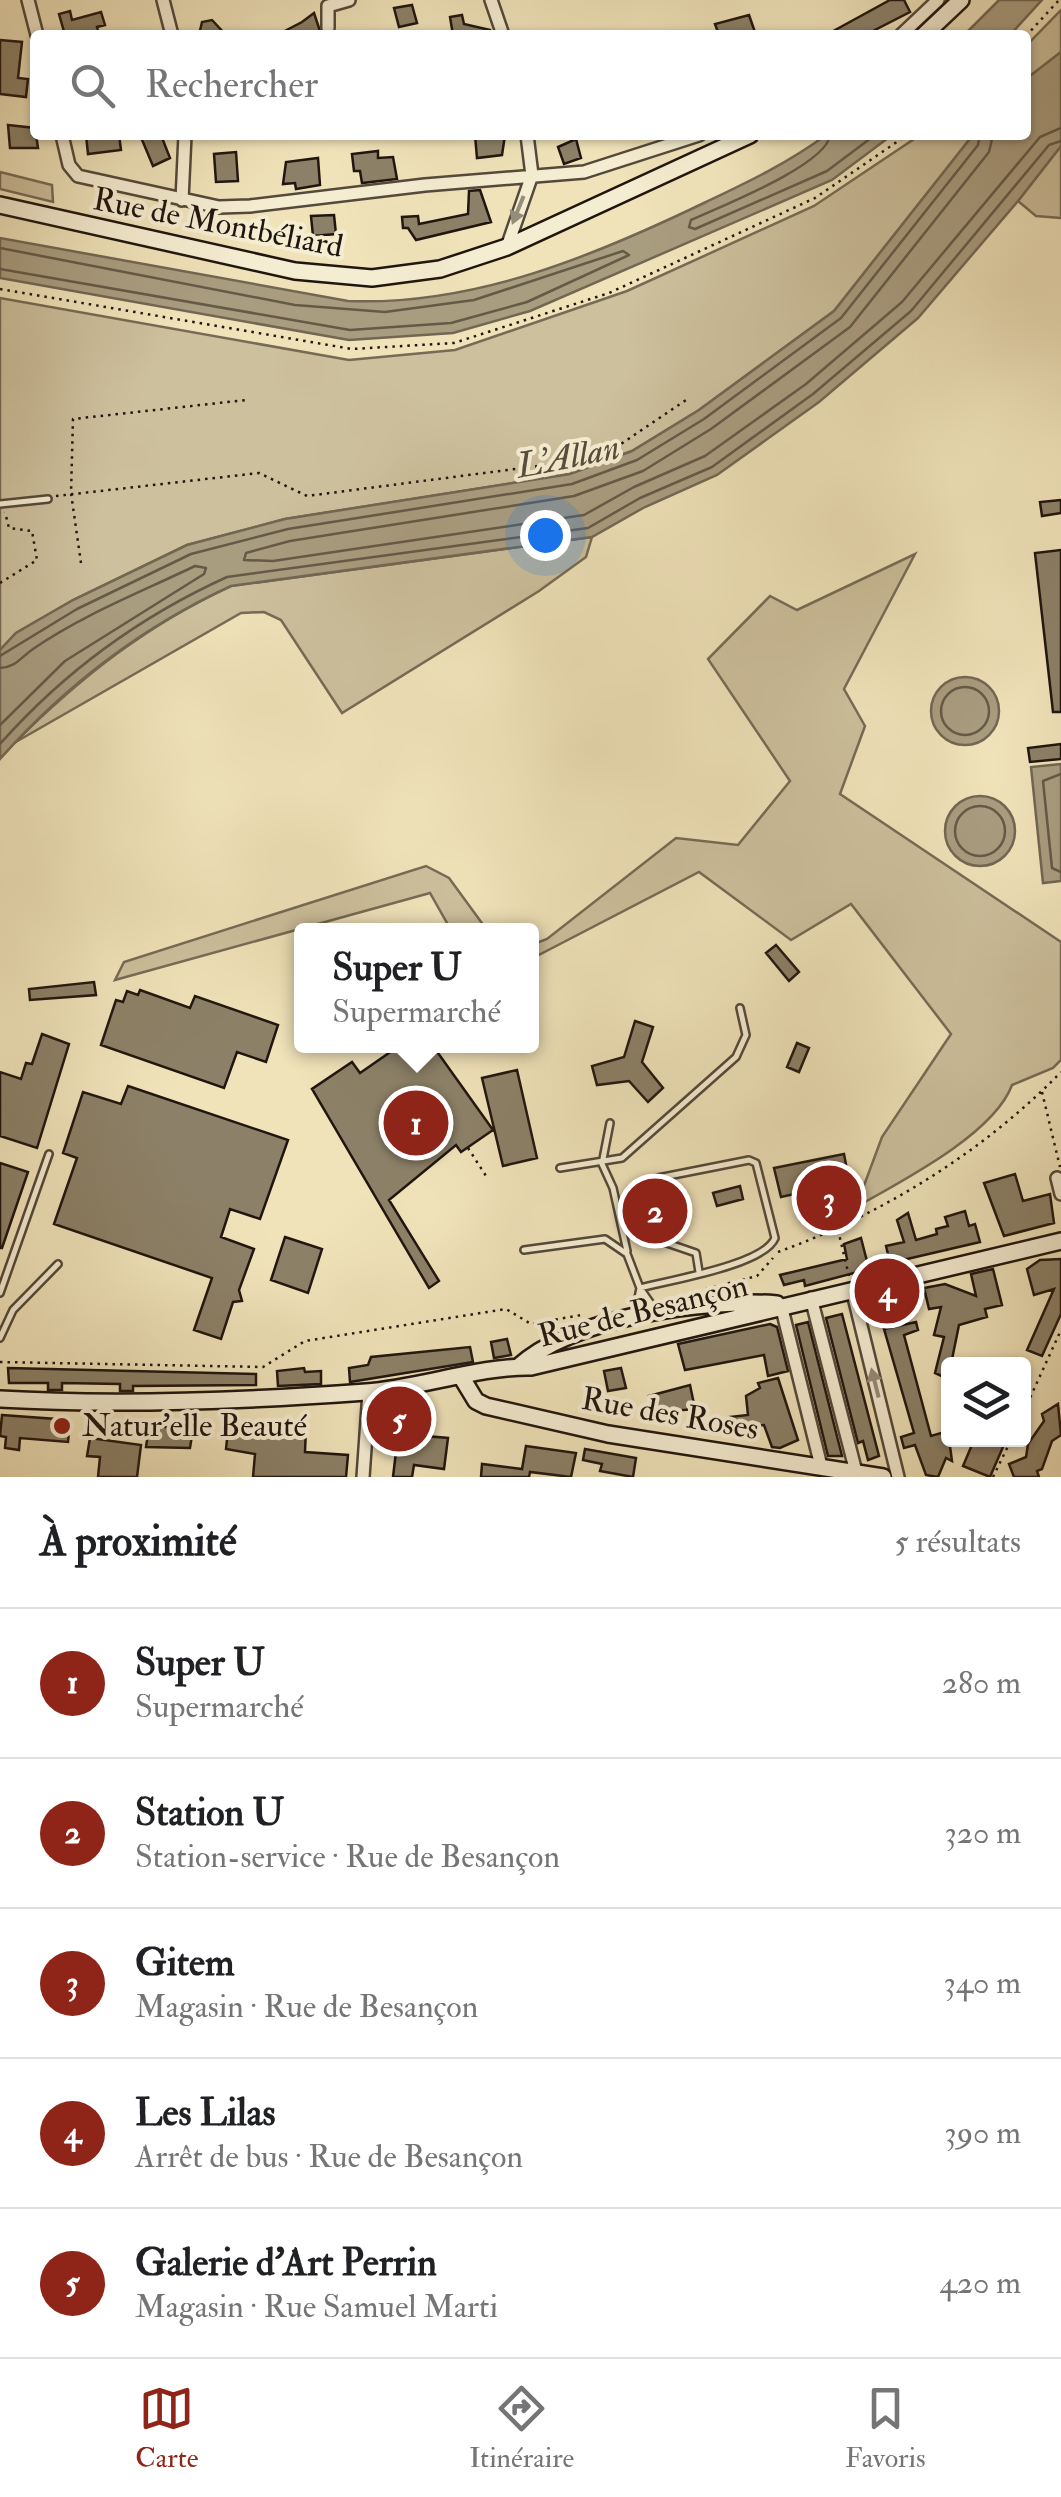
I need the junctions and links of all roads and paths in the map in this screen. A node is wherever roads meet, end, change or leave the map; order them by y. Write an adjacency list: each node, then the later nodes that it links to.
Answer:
1 (28, 0): 9 (street)
2 (163, 0): 10 (street)
3 (349, 0): 8 (street)
4 (491, 0): 11 (street)
5 (938, 0): 12 (street)
6 (961, 0): 13 (main road)
7 (1059, 0): 14 (path)
8 (328, 28)
9 (36, 30)
10 (171, 30)
11 (501, 30)
12 (905, 30)
13 (929, 30)
14 (1031, 31)
15 (63, 140): 22 (street)
16 (185, 140): 22 (street)
17 (528, 140): 21 (street)
18 (685, 140): 21 (street)
19 (739, 140): 24 (main road, Rue de Montbéliard)
20 (900, 140): 25 (path)
21 (532, 175): 22 (street); 24 (street, one-way to 24)
22 (182, 200)
23 (0, 206): 24 (main road, Rue de Montbéliard)
24 (507, 247)
25 (0, 291)
26 (689, 398): 28 (path)
27 (246, 400): 28 (path)
28 (70, 493): 29 (path); 31 (path)
29 (48, 498): 30 (lane)
30 (1, 504): 32 (path)
31 (81, 563)
32 (0, 583)
33 (740, 1008): 39 (lane)
34 (1061, 1072): 35 (path)
35 (1042, 1091): 41 (path); 44 (path)
36 (610, 1123): 39 (lane)
37 (468, 1148): 42 (path)
38 (48, 1154): 53 (lane)
39 (602, 1164): 40 (lane); 47 (lane)
40 (560, 1168)
41 (1057, 1178): 43 (street)
42 (488, 1179)
43 (1061, 1194)
44 (838, 1228): 51 (path); 52 (path)
45 (1061, 1241): 51 (main road, Rue de Besançon)
46 (524, 1250): 47 (lane)
47 (627, 1254): 50 (lane)
48 (58, 1264): 59 (lane)
49 (700, 1272): 49 (lane); 50 (lane)
50 (640, 1288): 57 (lane); 57 (lane)
51 (852, 1289): 54 (main road, Rue de Besançon); 73 (street, one-way to 51)
52 (702, 1290)
53 (0, 1293)
54 (810, 1298): 55 (main road, Rue de Besançon); 70 (street)
55 (781, 1305): 57 (main road, Rue de Besançon); 60 (main road, Rue de Besançon); 68 (street)
56 (582, 1315): 61 (path)
57 (646, 1316): 60 (lane); 62 (main road, Rue de Besançon)
58 (1061, 1330): 65 (path)
59 (0, 1338)
60 (651, 1340): 62 (main road, Rue de Besançon)
61 (0, 1362)
62 (518, 1367): 63 (main road, Rue de Besançon)
63 (462, 1378): 64 (main road, Rue de Besançon); 69 (main road, Rue des Roses)
64 (368, 1392): 66 (main road, Rue de Besançon); 71 (street)
65 (1031, 1396)
66 (0, 1400)
67 (1007, 1447): 74 (path)
68 (821, 1466): 69 (main road, Rue des Roses); 70 (main road, Rue des Roses)
69 (802, 1470)
70 (856, 1472): 72 (main road, Rue des Roses)
71 (362, 1477)
72 (883, 1477)
73 (898, 1477)
74 (994, 1477)

